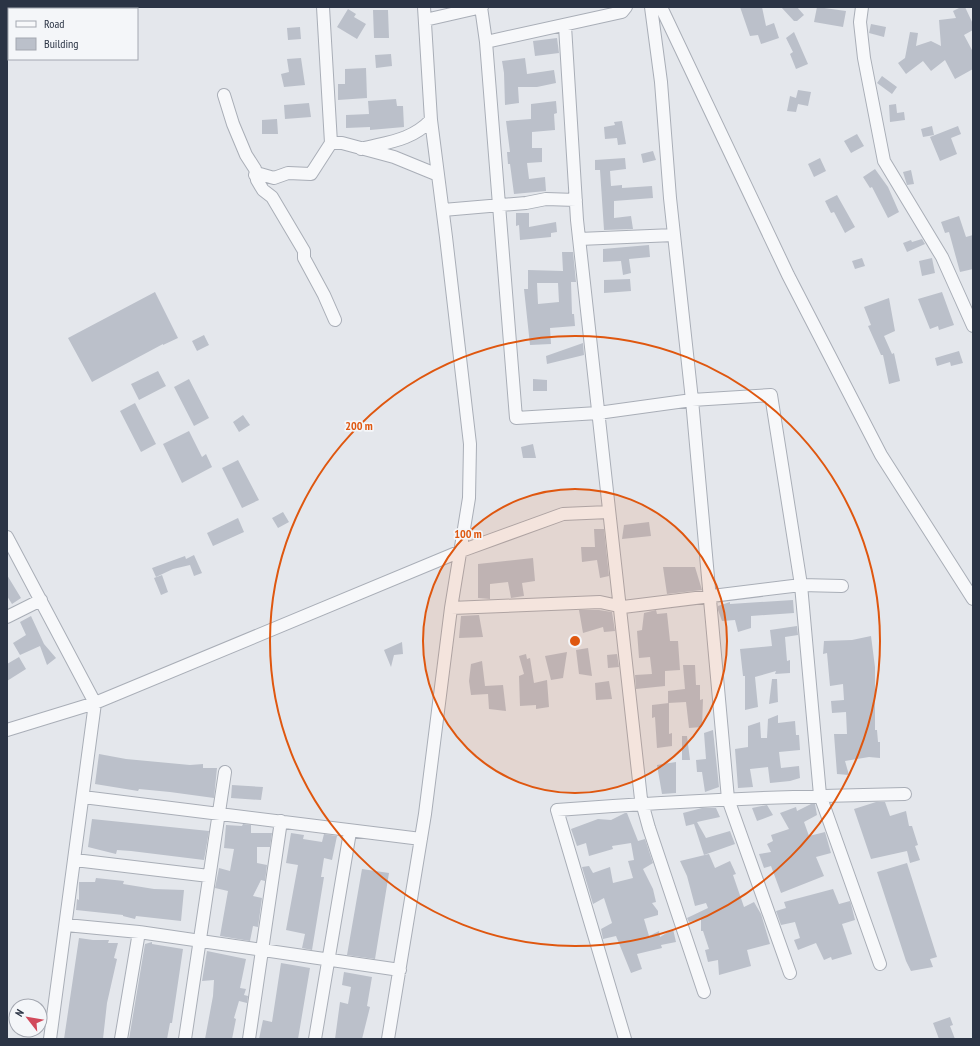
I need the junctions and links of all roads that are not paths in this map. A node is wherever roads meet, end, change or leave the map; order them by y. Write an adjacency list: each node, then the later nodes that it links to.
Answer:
1 (323, 7): 13 (street)
2 (424, 7): 8 (street)
3 (482, 7): 8 (street); 10 (street)
4 (626, 7): 9 (street)
5 (651, 7): 20 (street)
6 (661, 7): 32 (street)
7 (862, 7): 23 (street)
8 (425, 20): 12 (street)
9 (565, 26): 10 (street); 17 (street)
10 (486, 42): 18 (street)
11 (224, 95): 15 (street)
12 (431, 120): 14 (street); 16 (street)
13 (331, 143): 14 (street); 15 (street)
14 (360, 149): 16 (street)
15 (256, 175): 22 (street)
16 (438, 175): 19 (street)
17 (576, 200): 18 (street); 21 (street)
18 (499, 205): 19 (street); 25 (street)
19 (443, 210): 28 (street)
20 (674, 235): 21 (street); 24 (street)
21 (579, 240): 25 (street)
22 (335, 320)
23 (973, 326)
24 (692, 400): 25 (street); 29 (street); 31 (street)
25 (598, 413): 26 (street)
26 (609, 512): 28 (street); 34 (street)
27 (8, 540): 33 (street)
28 (461, 551): 35 (street); 37 (street)
29 (801, 585): 30 (street); 31 (street); 41 (street)
30 (842, 586)
31 (709, 596): 34 (street); 43 (street)
32 (973, 599)
33 (41, 600): 36 (street); 37 (street)
34 (618, 606): 35 (street); 44 (street)
35 (451, 608): 48 (street)
36 (7, 617)
37 (95, 703): 38 (street); 42 (street)
38 (7, 730)
39 (225, 772): 45 (street)
40 (905, 794): 41 (street)
41 (820, 795): 43 (street); 56 (street)
42 (83, 797): 45 (street); 49 (street)
43 (728, 799): 44 (street); 58 (street)
44 (642, 803): 59 (street); 66 (street)
45 (219, 814): 46 (street); 50 (street)
46 (281, 821): 47 (street); 54 (street)
47 (350, 832): 48 (street); 55 (street)
48 (421, 839): 57 (street)
49 (75, 860): 50 (street); 51 (street)
50 (209, 876): 53 (street)
51 (66, 925): 52 (street); 60 (street)
52 (138, 932): 53 (street); 61 (street)
53 (200, 940): 54 (street); 62 (street)
54 (262, 949): 55 (street); 63 (street)
55 (330, 959): 57 (street); 64 (street)
56 (880, 964)
57 (400, 970): 65 (street)
58 (790, 973)
59 (704, 992)
60 (50, 1039)
61 (121, 1039)
62 (185, 1039)
63 (249, 1039)
64 (315, 1039)
65 (388, 1039)
66 (626, 1039)

